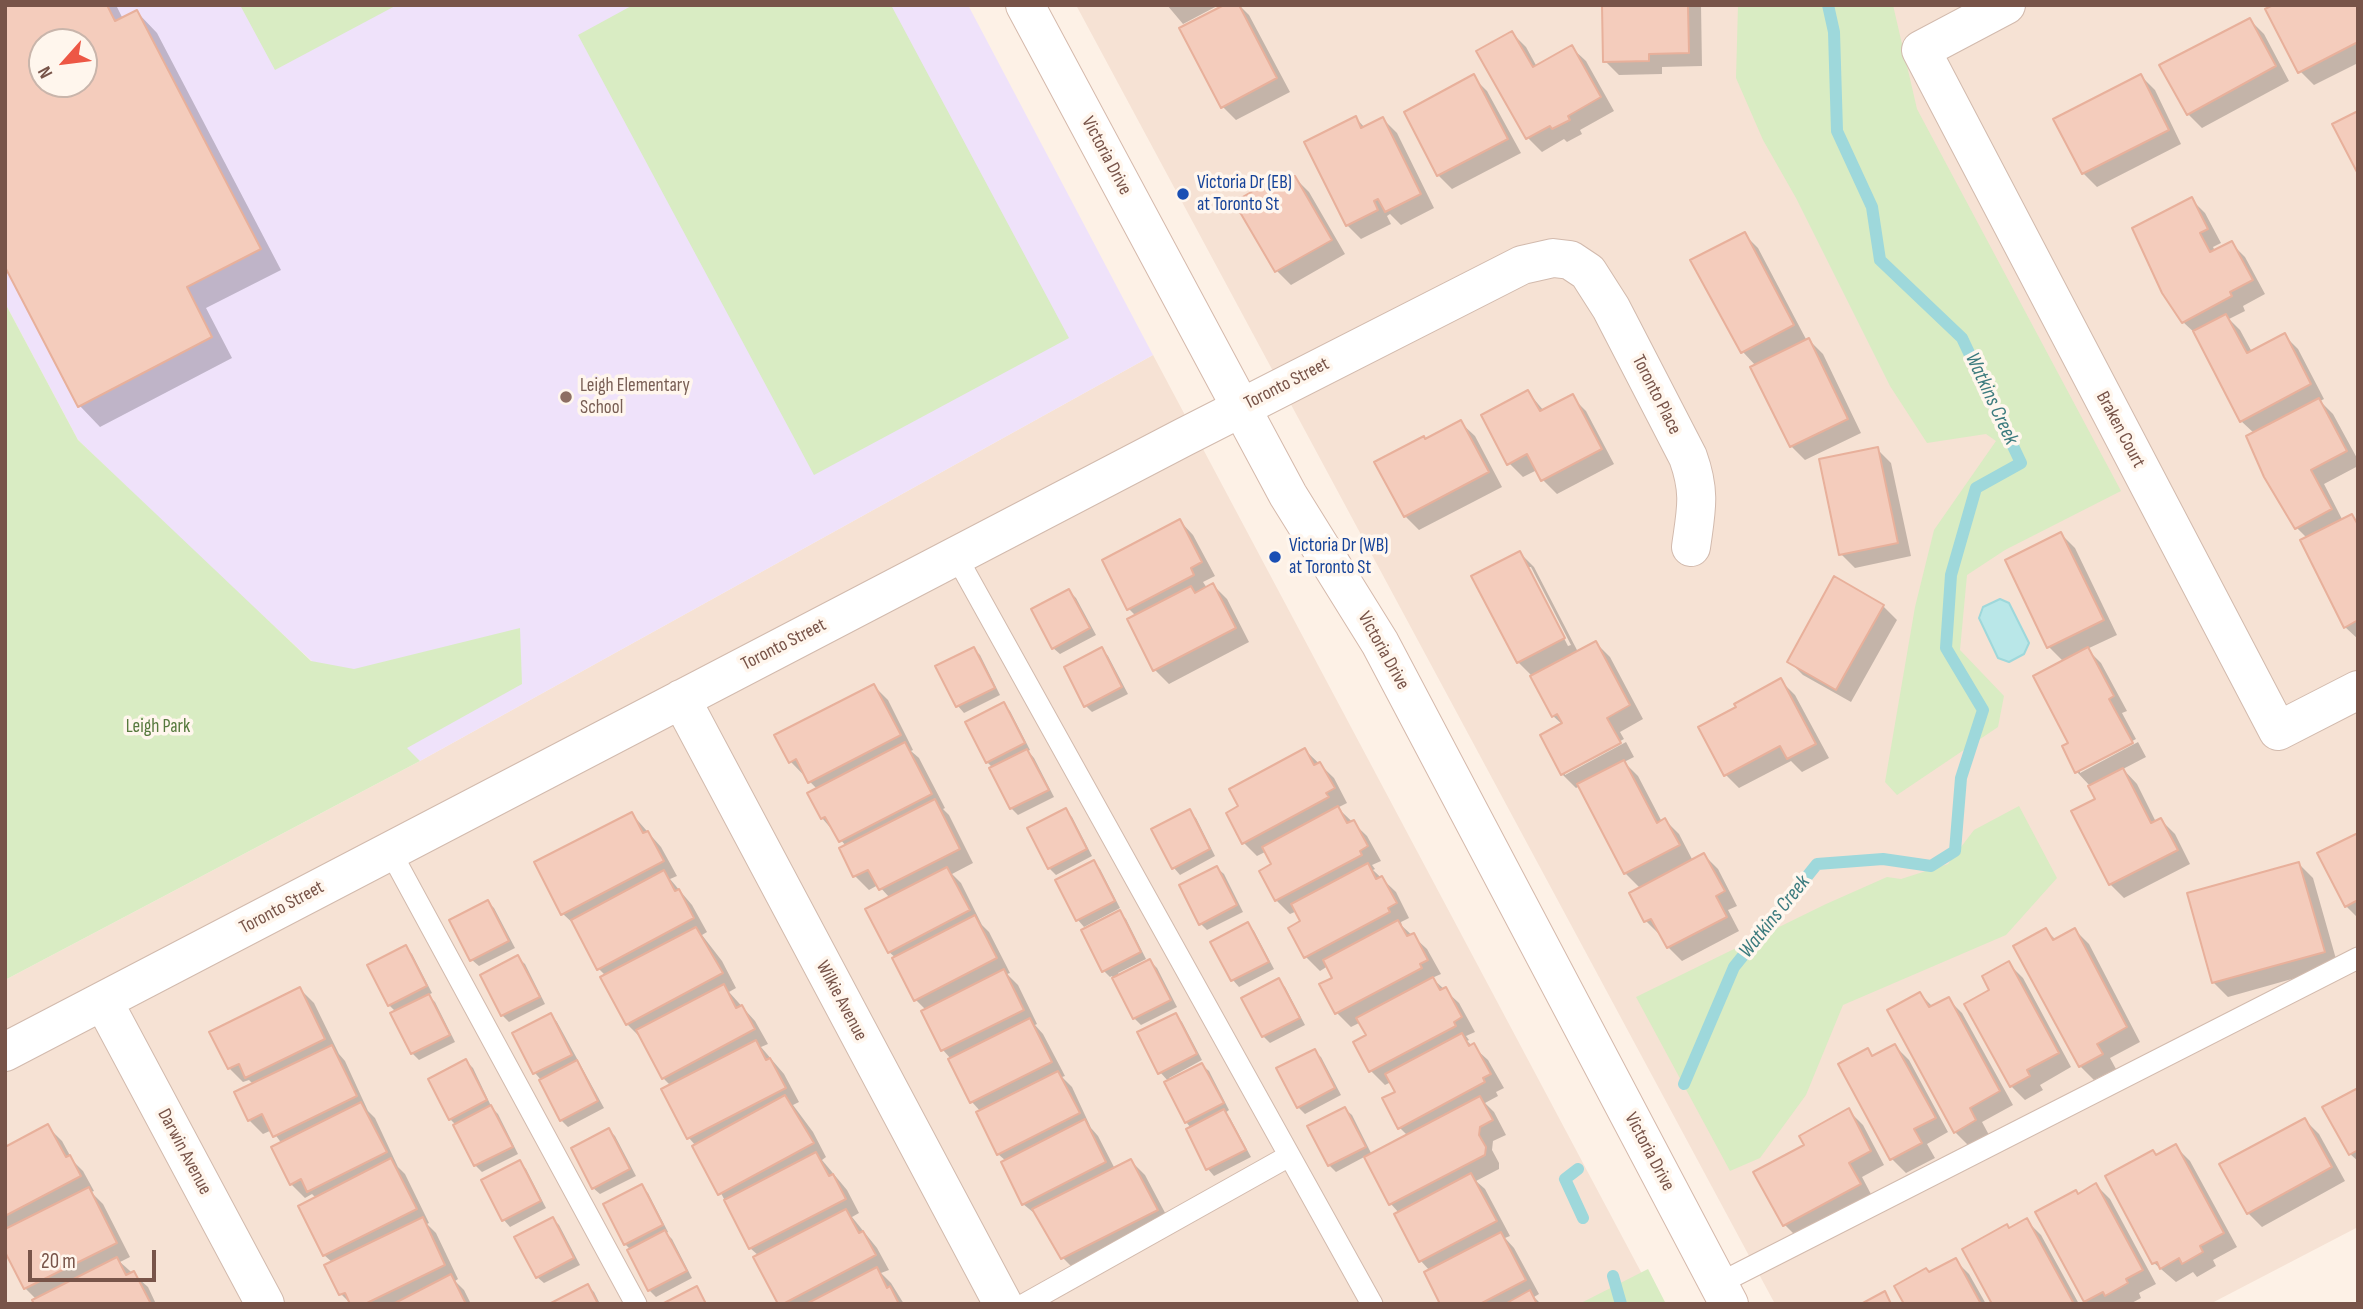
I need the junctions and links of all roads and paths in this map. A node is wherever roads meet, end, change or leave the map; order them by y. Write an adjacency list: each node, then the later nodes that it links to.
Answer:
1 (1025, 5): 4 (street, Victoria Drive)
2 (2006, 5): 7 (street, Braken Court)
3 (1570, 260): 4 (street, Toronto Street); 5 (street, Toronto Place)
4 (1241, 407): 6 (street, Toronto Street); 14 (street, Victoria Drive)
5 (1691, 547)
6 (956, 556): 8 (street, Toronto Street); 13 (lane)
7 (2358, 690)
8 (681, 699): 9 (street, Toronto Street); 17 (street, Wilkie Avenue)
9 (390, 851): 11 (street, Toronto Street); 16 (lane)
10 (2358, 958): 14 (lane)
11 (103, 1001): 12 (street, Toronto Street); 15 (street, Darwin Avenue)
12 (5, 1052)
13 (1289, 1156): 18 (lane); 19 (lane)
14 (1724, 1294)
15 (265, 1304)
16 (636, 1304)
17 (1003, 1304)
18 (1025, 1304)
19 (1372, 1304)

